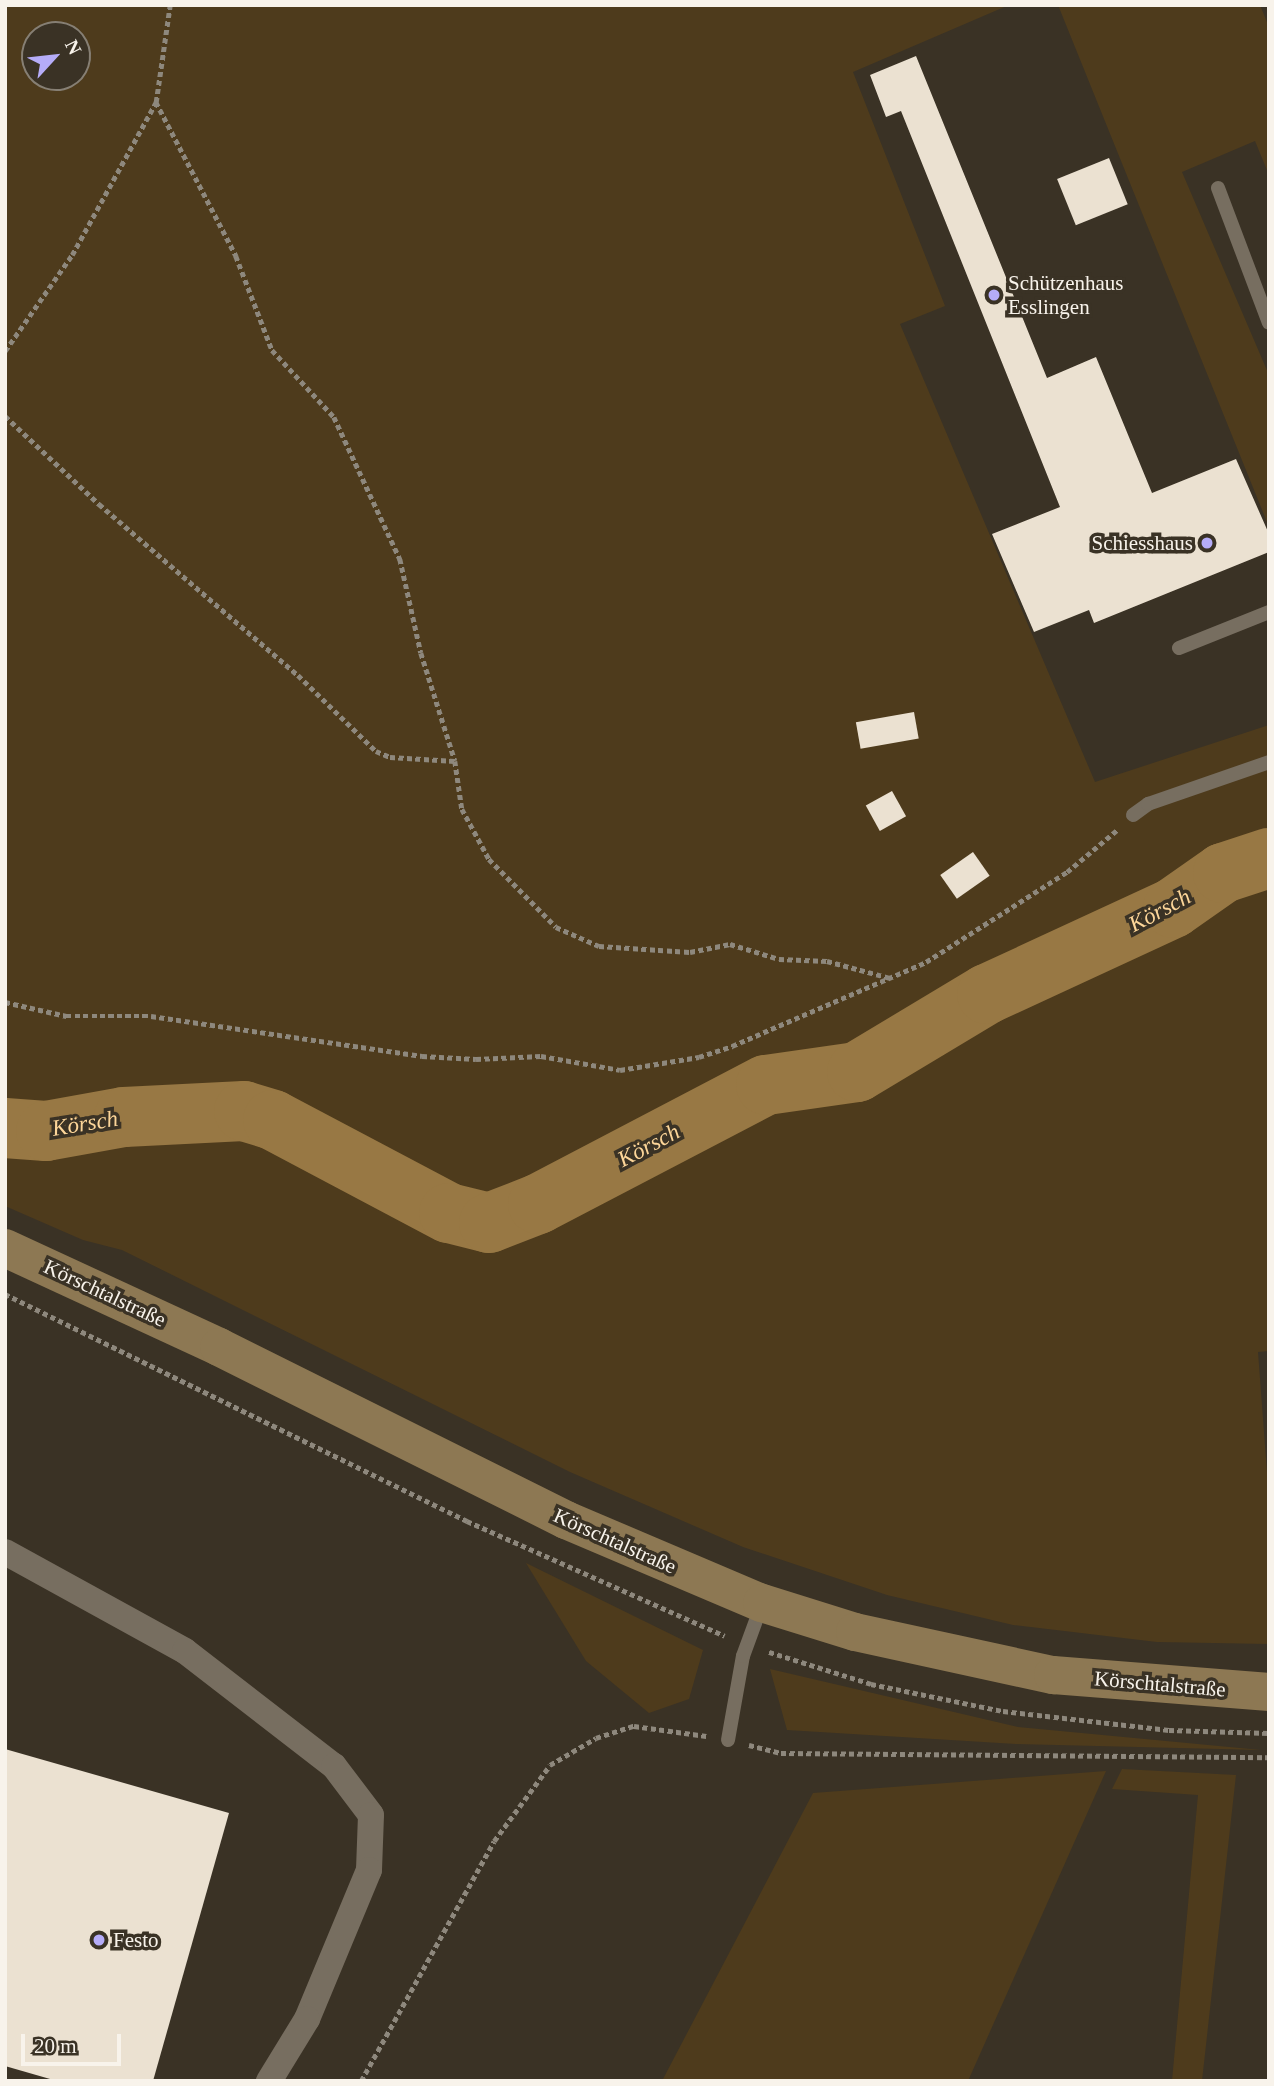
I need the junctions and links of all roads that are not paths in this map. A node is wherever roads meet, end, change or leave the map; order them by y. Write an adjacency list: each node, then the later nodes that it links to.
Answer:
1 (1218, 188): 2 (lane)
2 (1269, 323)
3 (1269, 612): 4 (lane)
4 (1179, 648)
5 (1269, 762): 6 (lane)
6 (1133, 815)
7 (5, 1248): 9 (main road, Körschtalstraße)
8 (5, 1552): 12 (street)
9 (762, 1603): 10 (main road, Körschtalstraße); 11 (lane)
10 (1269, 1692)
11 (729, 1740)
12 (269, 2081)

